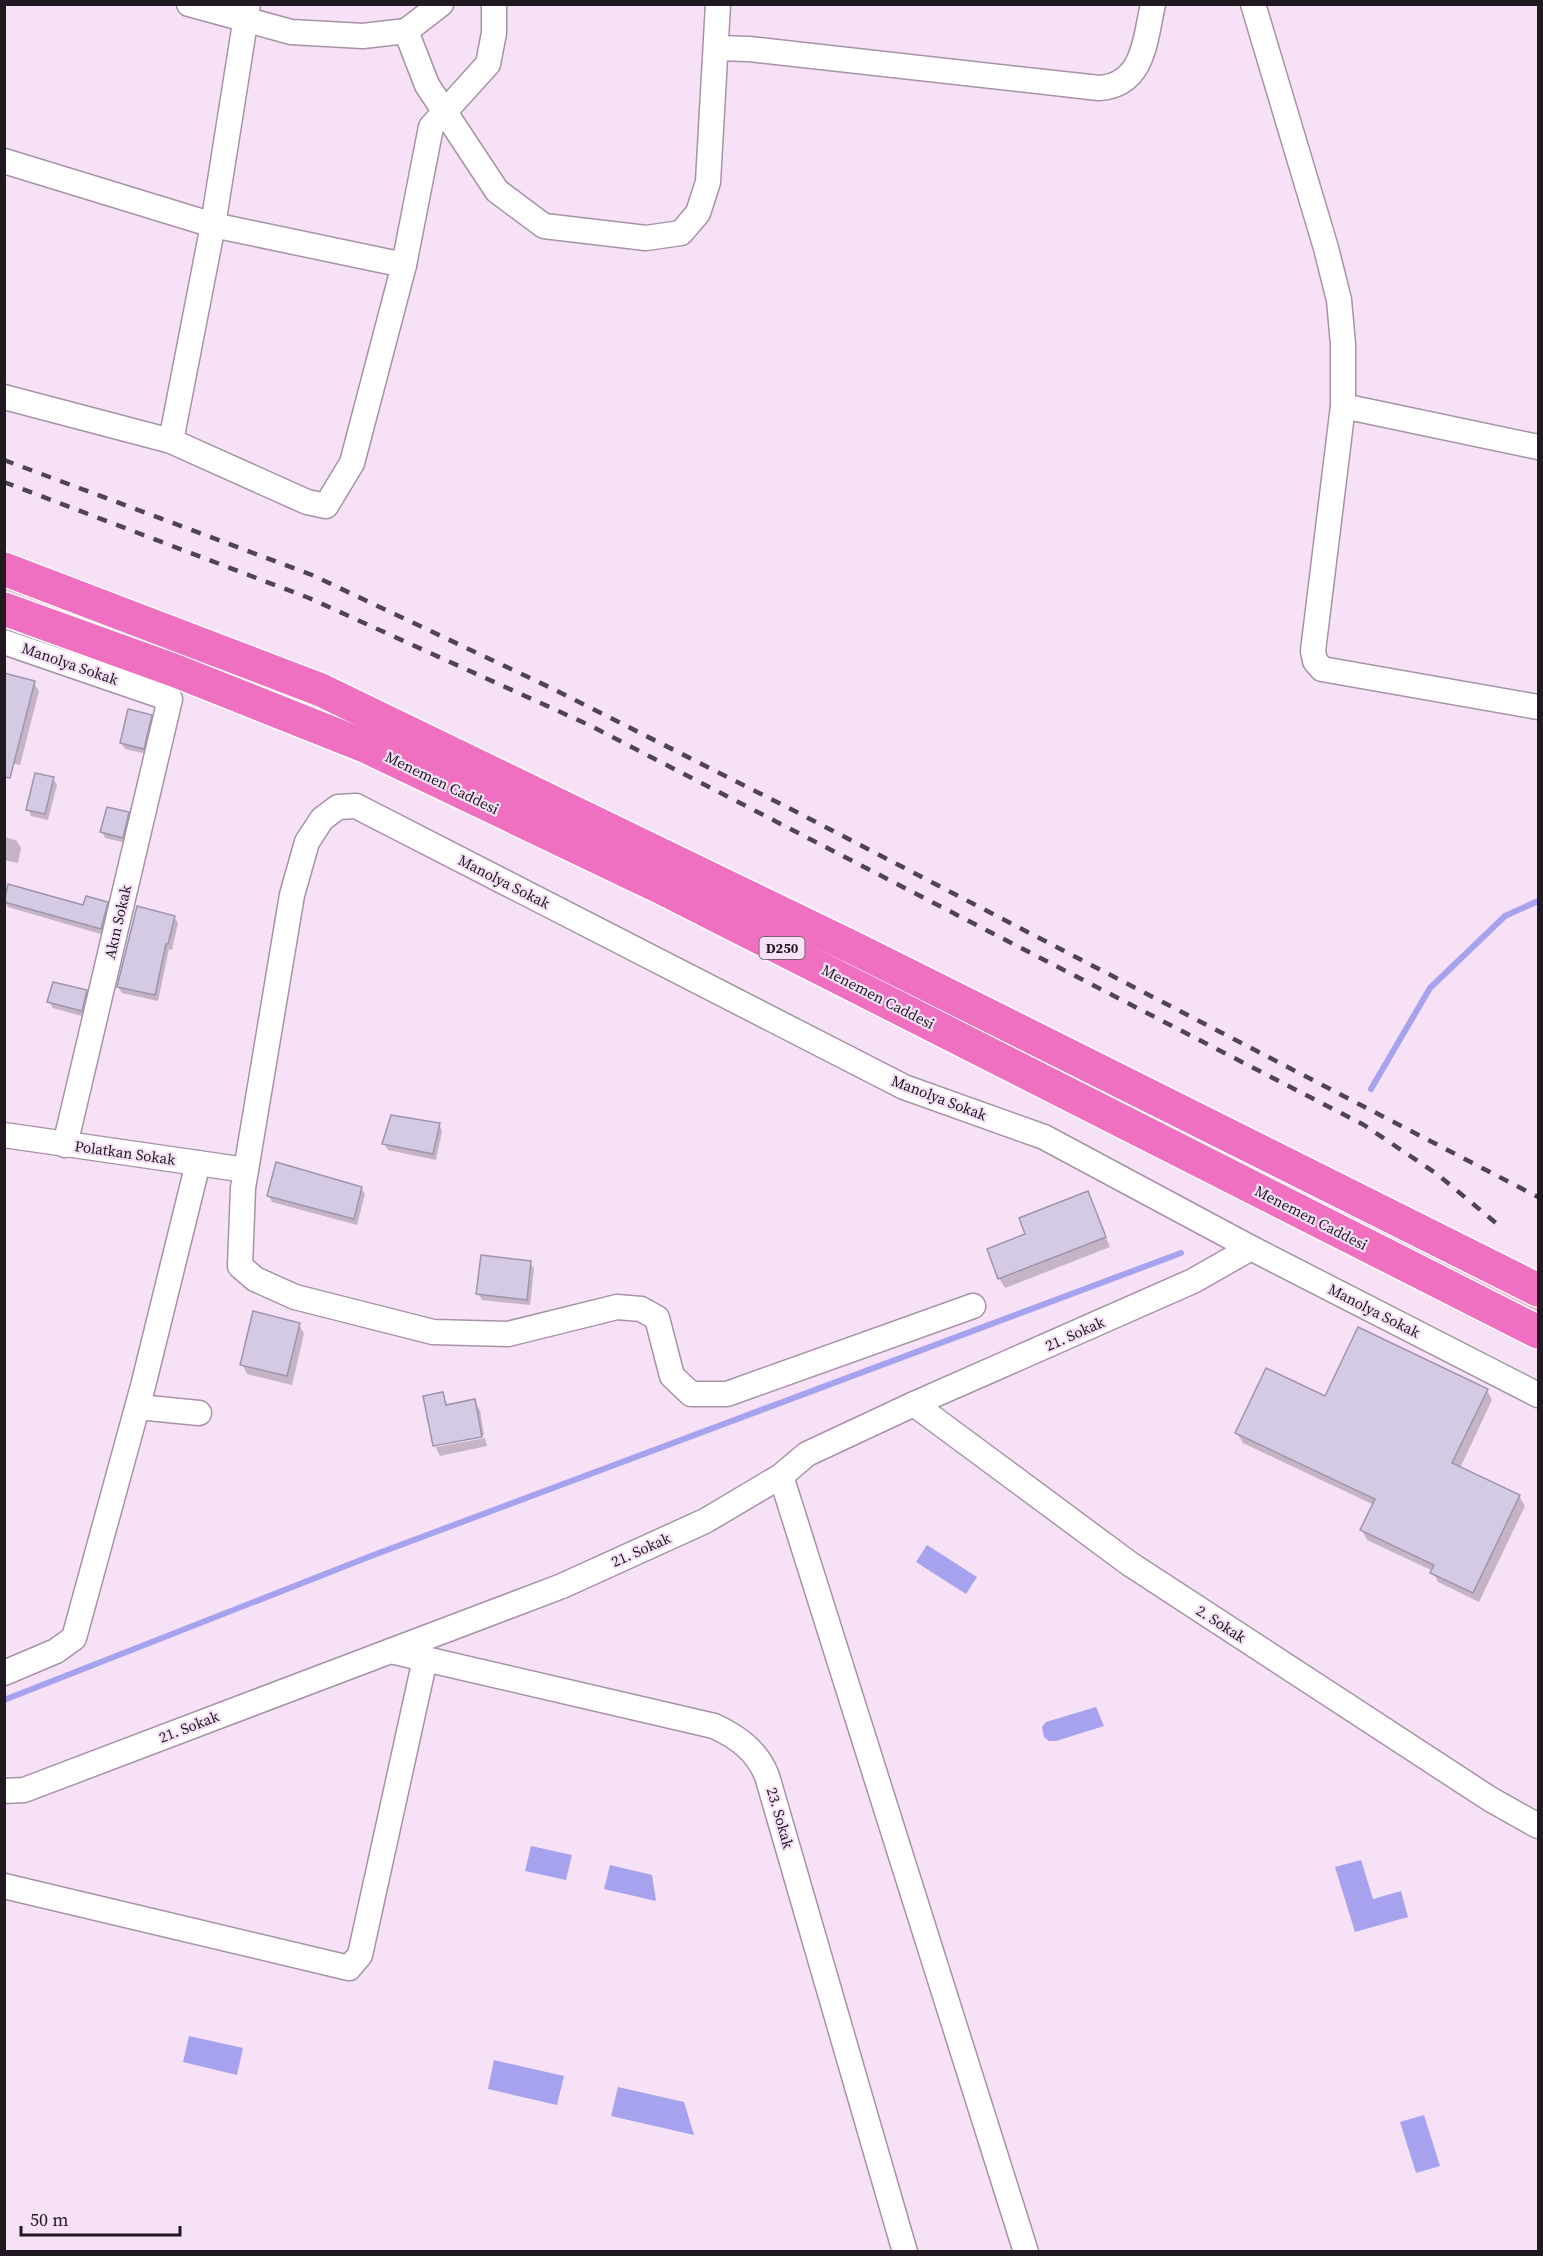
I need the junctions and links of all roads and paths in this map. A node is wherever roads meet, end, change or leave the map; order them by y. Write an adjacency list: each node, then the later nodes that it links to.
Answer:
1 (189, 4): 7 (street)
2 (441, 4): 8 (street)
3 (494, 4): 10 (street)
4 (718, 4): 9 (street)
5 (1153, 4): 9 (street)
6 (1253, 4): 15 (street)
7 (247, 12): 8 (street); 12 (street)
8 (406, 31): 10 (street)
9 (716, 48): 10 (street)
10 (444, 112): 13 (street)
11 (4, 161): 12 (street)
12 (213, 225): 13 (street); 16 (street)
13 (404, 265): 16 (street)
14 (4, 397): 16 (street)
15 (1342, 406): 17 (street); 22 (street)
16 (171, 441)
17 (1539, 447)
18 (4, 569): 28 (highway, Menemen Caddesi / D250)
19 (4, 609): 30 (highway, Menemen Caddesi / D250)
20 (4, 642): 21 (street, Manolya Sokak)
21 (170, 699): 24 (street, Akın Sokak)
22 (1539, 707)
23 (4, 1135): 24 (street, Polatkan Sokak)
24 (65, 1145): 25 (street, Polatkan Sokak)
25 (198, 1163): 26 (street, Polatkan Sokak); 33 (street)
26 (246, 1170): 27 (street, Manolya Sokak); 29 (street)
27 (1251, 1248): 31 (street, Manolya Sokak); 32 (street, 21. Sokak)
28 (1539, 1290)
29 (973, 1306)
30 (1539, 1332)
31 (1539, 1395)
32 (914, 1404): 35 (street, 21. Sokak); 40 (street, 2. Sokak)
33 (138, 1407): 34 (street); 38 (street)
34 (199, 1413)
35 (781, 1476): 36 (street, 21. Sokak); 43 (street)
36 (391, 1651): 37 (street, 23. Sokak); 39 (street, 21. Sokak)
37 (425, 1659): 41 (street); 42 (street, 23. Sokak)
38 (4, 1673)
39 (4, 1791)
40 (1539, 1826)
41 (4, 1886)
42 (905, 2252)
43 (1026, 2252)

